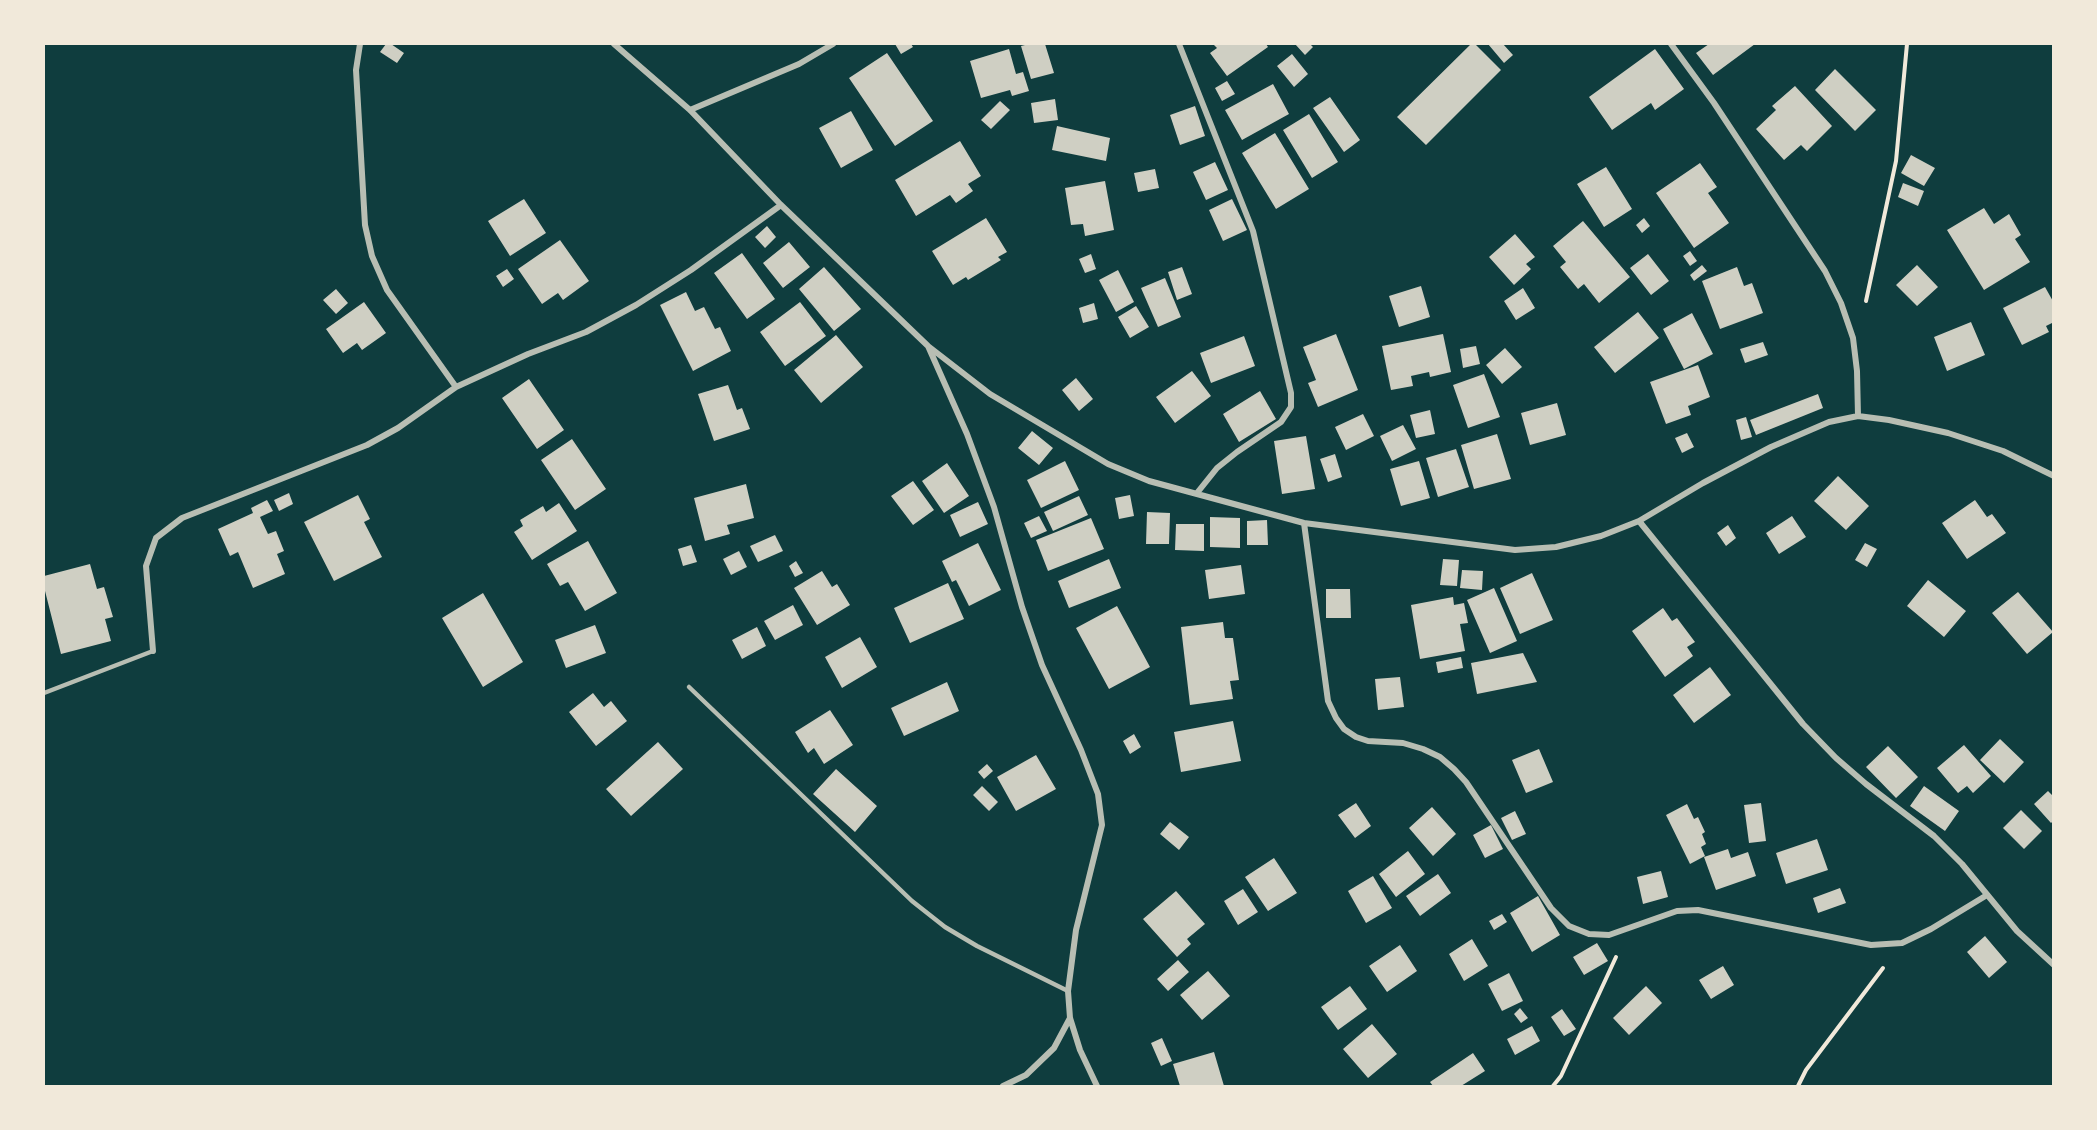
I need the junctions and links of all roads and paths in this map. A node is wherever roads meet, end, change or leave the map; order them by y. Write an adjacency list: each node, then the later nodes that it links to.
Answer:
1 (360, 44): 11 (street)
2 (614, 44): 7 (street)
3 (834, 44): 7 (street)
4 (1179, 44): 14 (street)
5 (1671, 44): 9 (street)
6 (1907, 44): 9 (path)
7 (690, 110): 8 (street)
8 (780, 205): 10 (street); 11 (street)
9 (1853, 338): 12 (street)
10 (928, 346): 14 (street); 24 (street)
11 (456, 387): 17 (street)
12 (1858, 416): 13 (street); 15 (street)
13 (2054, 476)
14 (1197, 493): 16 (street)
15 (1639, 521): 16 (street); 20 (street)
16 (1304, 523): 21 (street)
17 (153, 651): 19 (lane)
18 (689, 687): 24 (lane)
19 (44, 693)
20 (1987, 895): 22 (street); 23 (street)
21 (1629, 930): 22 (street); 28 (path)
22 (1902, 943): 29 (path)
23 (2054, 966)
24 (1068, 991): 25 (street)
25 (1070, 1018): 26 (street); 27 (street)
26 (1003, 1086)
27 (1097, 1086)
28 (1553, 1086)
29 (1798, 1086)

